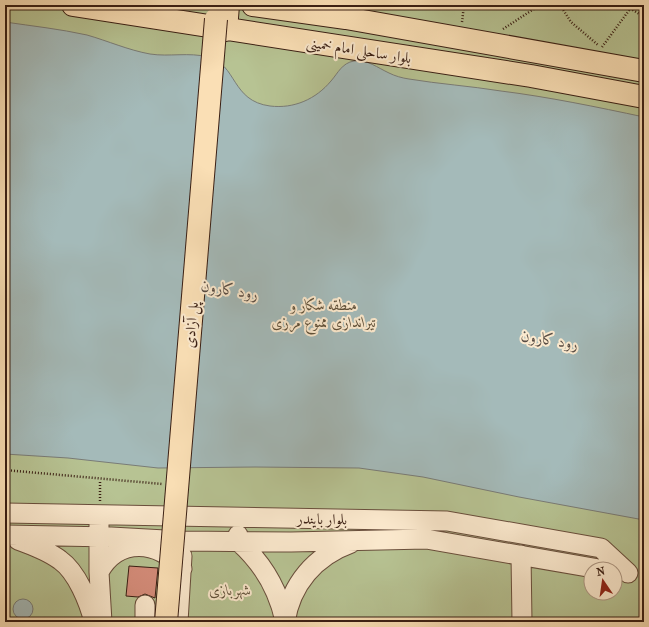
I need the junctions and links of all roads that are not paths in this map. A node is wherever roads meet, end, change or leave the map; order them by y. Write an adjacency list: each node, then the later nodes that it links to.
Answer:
1 (73, 5): 5 (main road, بلوار ساحلی امام خمینی)
2 (217, 5): 23 (main road, پل آزادی, bridge)
3 (228, 5): 5 (main road)
4 (252, 5): 6 (main road, بلوار ساحلی امام خمینی)
5 (226, 30): 7 (main road, بلوار ساحلی امام خمینی)
6 (644, 71)
7 (644, 97)
8 (5, 513): 9 (street, بلوار بایندر)
9 (99, 515): 10 (street, بلوار بایندر); 12 (street)
10 (237, 517): 15 (street); 20 (street, بلوار بایندر)
11 (6, 535): 12 (street, بلوار بایندر); 21 (street)
12 (99, 537): 14 (street, بلوار بایندر); 19 (street)
13 (363, 540): 15 (street, بلوار بایندر); 16 (street, بلوار بایندر); 25 (street)
14 (183, 541): 15 (street, بلوار بایندر); 18 (street)
15 (238, 541): 25 (street)
16 (520, 555): 17 (street, بلوار بایندر); 26 (street)
17 (583, 566)
18 (182, 569): 19 (street); 24 (street)
19 (99, 572): 22 (street)
20 (629, 573)
21 (94, 622)
22 (102, 622)
23 (166, 622)
24 (178, 622)
25 (285, 622)
26 (522, 622)

